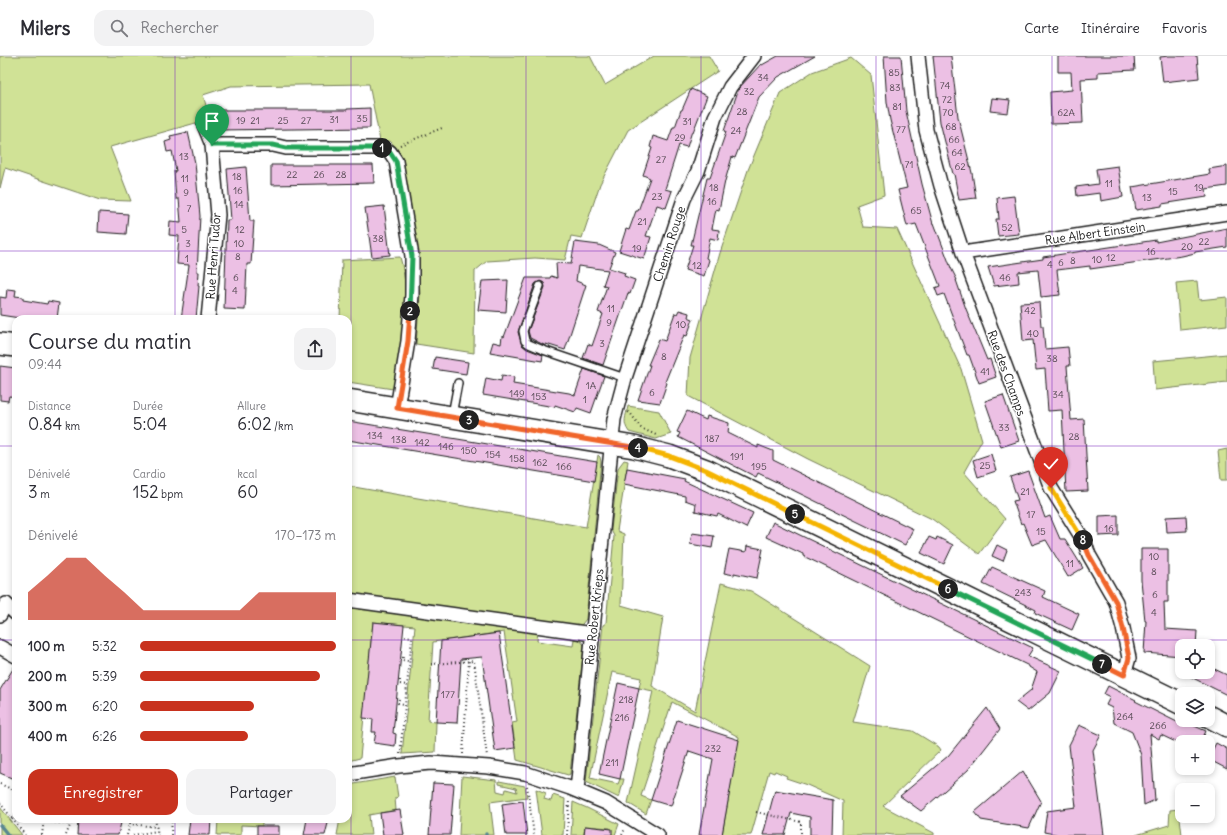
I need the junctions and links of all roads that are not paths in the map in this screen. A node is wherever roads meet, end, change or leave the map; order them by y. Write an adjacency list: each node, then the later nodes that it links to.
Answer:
1 (754, 56): 11 (street, Chemin Rouge)
2 (918, 56): 6 (street, Rue des Champs)
3 (204, 125): 4 (street, Rue Henri Tudor)
4 (212, 145): 8 (street, Rue Henri Tudor); 14 (street)
5 (1227, 213): 6 (street, Rue Albert Einstein)
6 (963, 253): 21 (street, Rue des Champs)
7 (540, 286): 11 (lane)
8 (208, 315)
9 (0, 344): 10 (main road)
10 (12, 346)
11 (625, 378): 16 (street, Chemin Rouge)
12 (458, 383): 15 (lane)
13 (352, 401): 14 (main road)
14 (397, 408): 15 (main road)
15 (452, 417): 16 (main road)
16 (611, 443): 18 (street, Rue Robert Krieps); 21 (main road)
17 (352, 601): 18 (street)
18 (593, 634): 26 (street, Rue Robert Krieps)
19 (0, 647): 20 (street)
20 (12, 654)
21 (1124, 675): 22 (main road)
22 (1175, 700)
23 (1215, 720): 24 (main road)
24 (1227, 726)
25 (352, 773): 26 (street)
26 (573, 789): 27 (street)
27 (658, 835)

